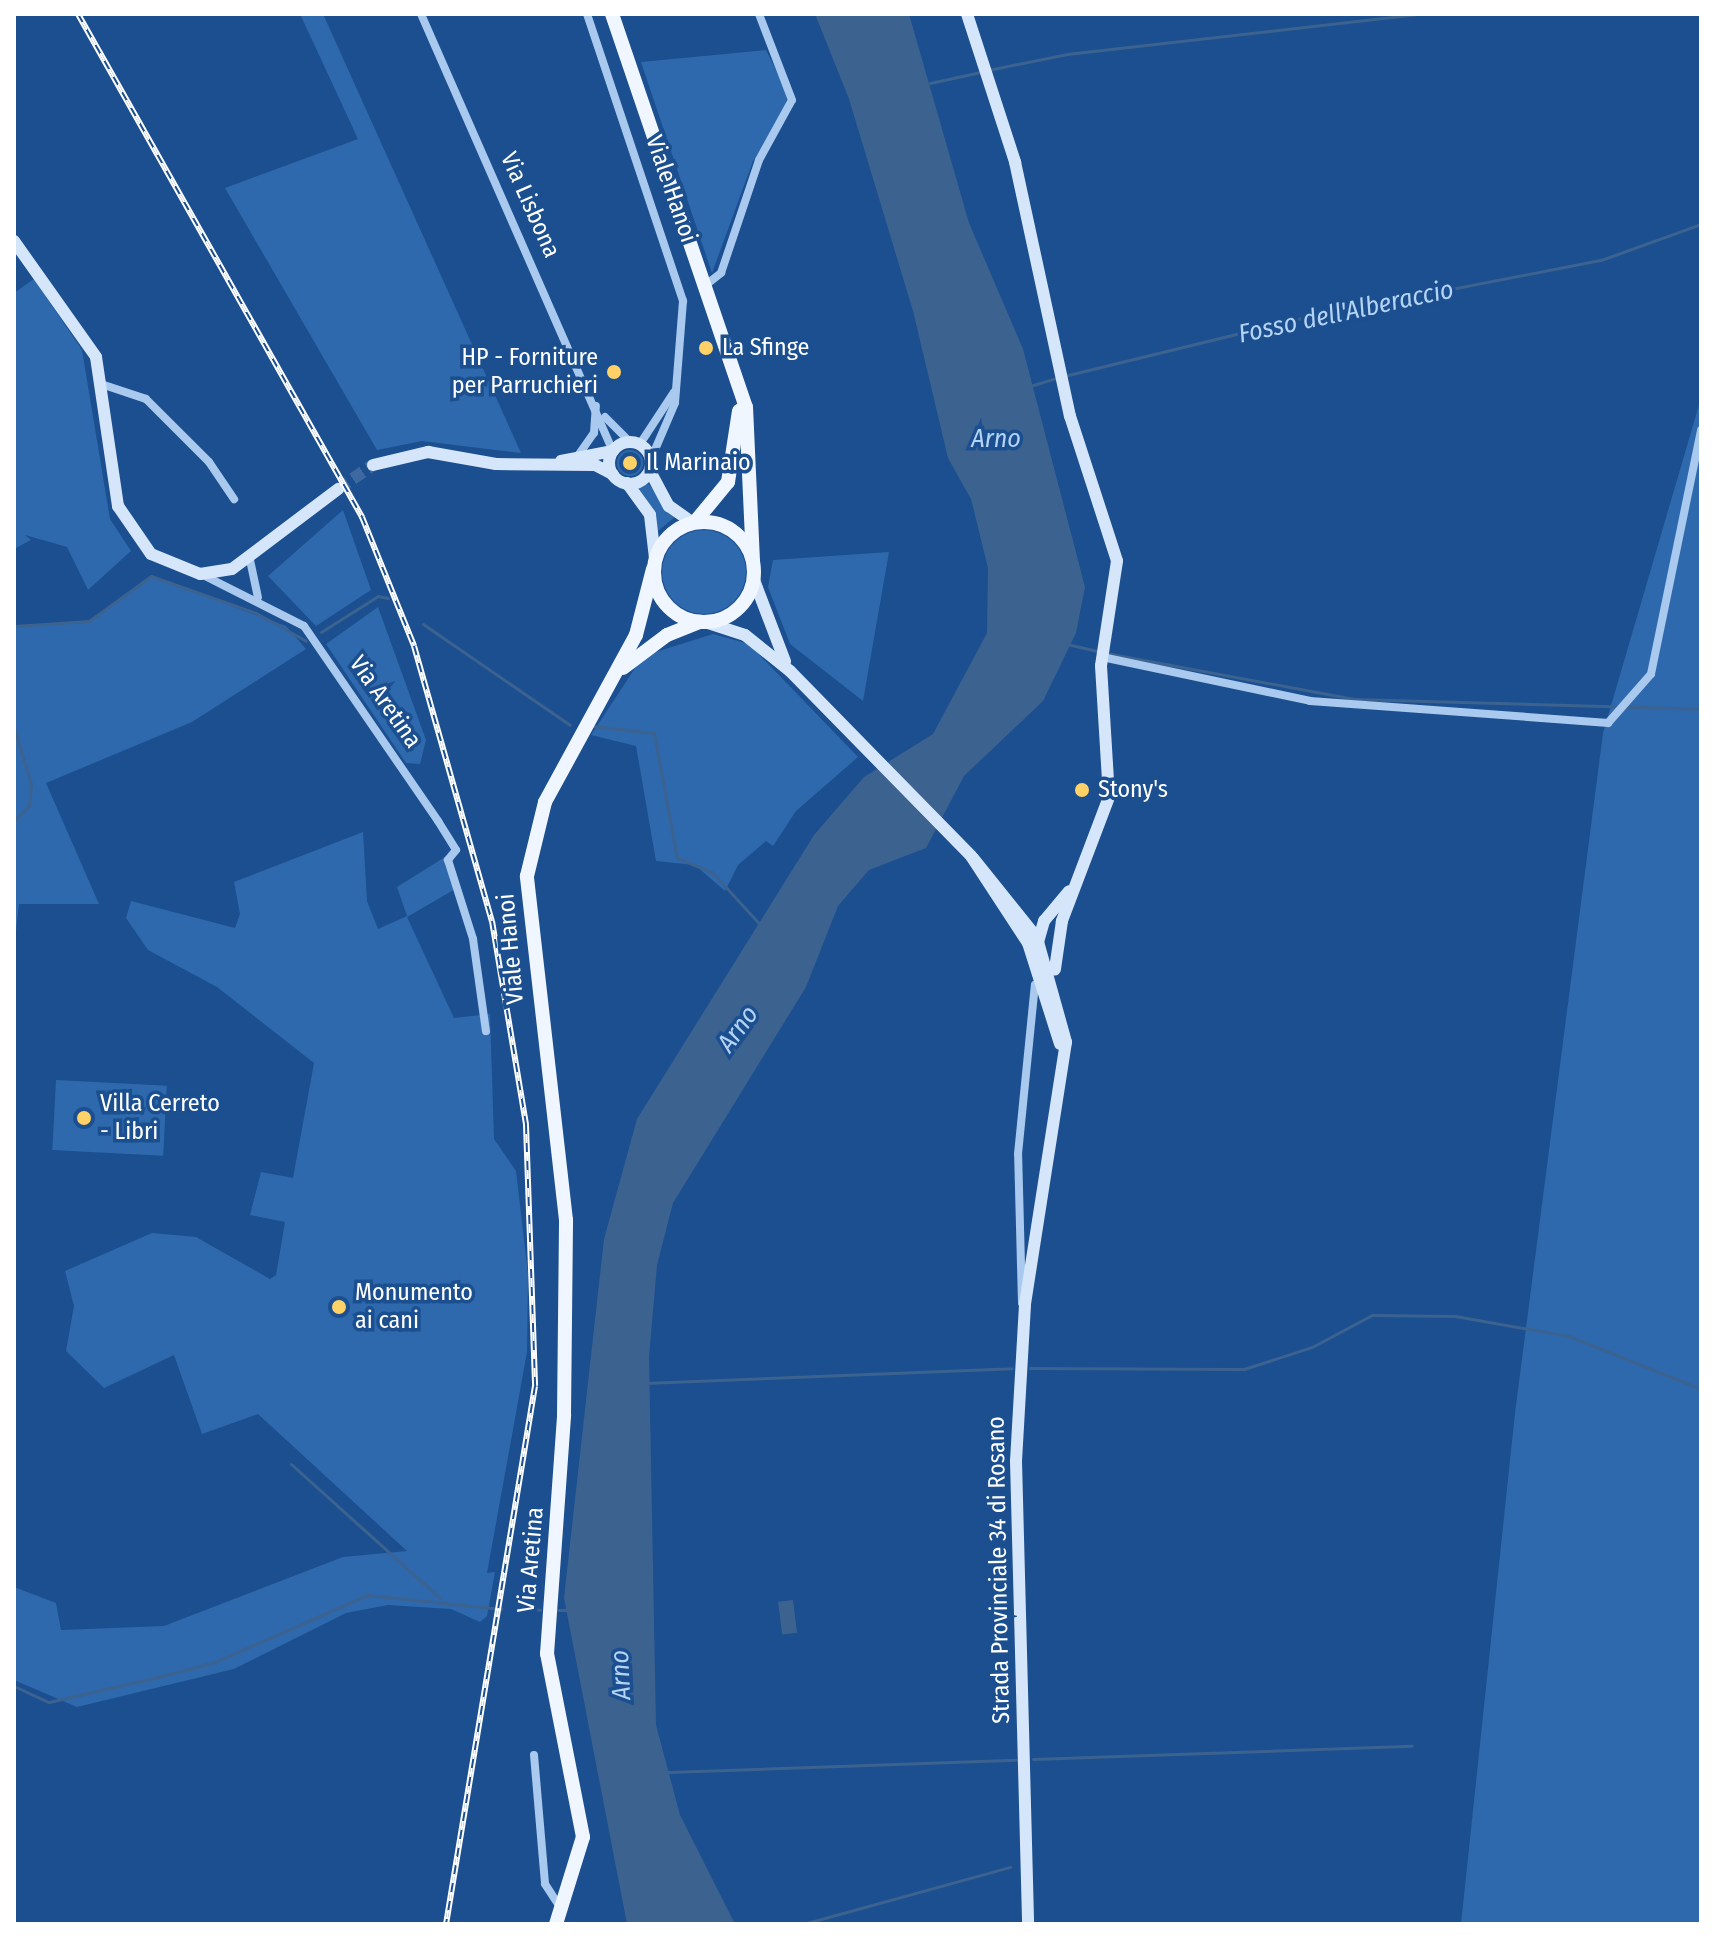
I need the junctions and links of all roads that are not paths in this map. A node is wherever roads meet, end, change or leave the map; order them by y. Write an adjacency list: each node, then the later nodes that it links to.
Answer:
1 (421, 14): 11 (street, Via Lisbona)
2 (587, 14): 8 (street, Viale Hanoi)
3 (612, 14): 7 (main road)
4 (759, 14): 7 (street)
5 (967, 14): 34 (main road)
6 (14, 241): 9 (main road, Via Aretina)
7 (707, 284): 10 (main road)
8 (678, 384): 14 (street, Viale Hanoi); 19 (street, Viale Hanoi)
9 (104, 385): 23 (street); 29 (main road, Via Aretina)
10 (740, 387): 24 (main road, Viale Hanoi); 26 (main road)
11 (596, 401): 12 (street, Via Lisbona); 16 (street)
12 (602, 412): 14 (street, Via Lisbona); 15 (street, Via Lisbona)
13 (1701, 430): 34 (street)
14 (635, 443): 15 (main road, Viale Hanoi); 19 (main road)
15 (613, 451): 16 (main road); 20 (main road)
16 (577, 457): 17 (main road)
17 (550, 464): 18 (main road); 20 (main road)
18 (373, 465)
19 (650, 465): 21 (main road); 24 (main road)
20 (613, 474): 21 (main road, Viale Hanoi)
21 (627, 483): 27 (main road, Viale Hanoi)
22 (338, 489): 25 (main road, Via Aretina)
23 (234, 499)
24 (693, 522): 26 (main road); 27 (main road, Viale Hanoi)
25 (250, 560): 28 (main road, Via Aretina); 32 (street)
26 (753, 561): 30 (main road)
27 (654, 564): 33 (main road, Viale Hanoi); 36 (main road, Viale Hanoi)
28 (232, 569): 29 (main road, Via Aretina); 31 (street)
29 (200, 574): 31 (street, Via Aretina)
30 (754, 580): 33 (main road, Viale Hanoi); 35 (main road, Strada Provinciale 34 di Rosano)
31 (240, 590): 32 (street, Via Aretina)
32 (258, 598): 47 (street, Via Aretina)
33 (702, 622): 35 (main road, Strada Provinciale 34 di Rosano); 36 (main road, Viale Hanoi)
34 (1102, 657): 38 (main road)
35 (790, 671): 37 (main road, Strada Provinciale 34 di Rosano)
36 (617, 674): 49 (main road, Viale Hanoi)
37 (972, 857): 39 (main road, Strada Provinciale 34 di Rosano); 42 (main road, Strada Provinciale 34 di Rosano)
38 (1076, 882): 40 (main road); 41 (main road)
39 (1003, 887): 40 (main road); 43 (main road, Strada Provinciale 34 di Rosano)
40 (1051, 912): 43 (main road)
41 (1062, 921): 43 (main road); 46 (main road)
42 (1016, 922): 43 (main road); 44 (main road, Strada Provinciale 34 di Rosano)
43 (1037, 938): 44 (main road); 46 (main road, Strada Provinciale 34 di Rosano)
44 (1039, 970): 48 (main road, Strada Provinciale 34 di Rosano)
45 (1035, 985): 50 (street)
46 (1059, 996): 48 (main road, Strada Provinciale 34 di Rosano)
47 (486, 1031)
48 (1063, 1075): 50 (main road, Strada Provinciale 34 di Rosano)
49 (563, 1192): 52 (main road, Via Aretina)
50 (1023, 1331): 54 (main road, Strada Provinciale 34 di Rosano)
51 (534, 1755): 52 (street)
52 (561, 1909): 53 (main road, Via Aretina)
53 (556, 1924)
54 (1028, 1924)

